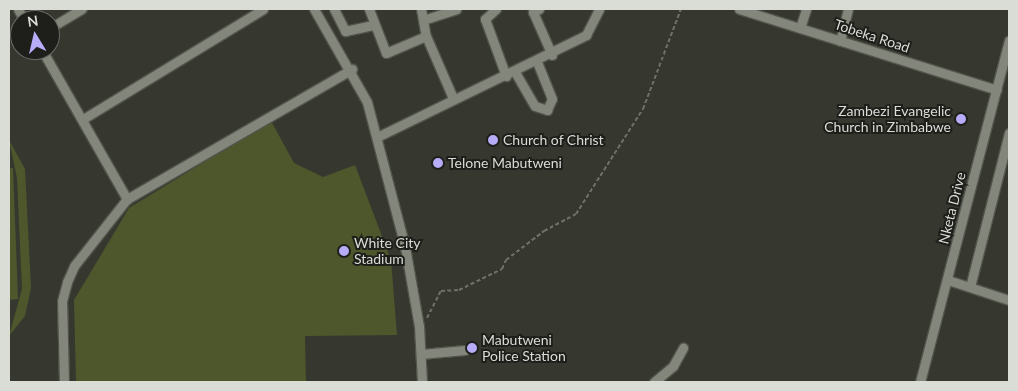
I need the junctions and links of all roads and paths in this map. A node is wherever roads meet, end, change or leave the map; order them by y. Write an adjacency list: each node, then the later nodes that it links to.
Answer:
1 (82, 9): 17 (street)
2 (263, 9): 31 (street)
3 (314, 9): 26 (street)
4 (334, 9): 18 (street)
5 (369, 9): 18 (street)
6 (421, 9): 16 (street)
7 (456, 9): 16 (street)
8 (496, 9): 28 (street)
9 (598, 9): 23 (street)
10 (680, 9): 39 (path)
11 (739, 9): 15 (street, Tobeka Road)
12 (806, 9): 19 (street)
13 (848, 9): 21 (street)
14 (533, 10): 23 (street)
15 (761, 12): 19 (street, Tobeka Road)
16 (423, 20): 20 (street)
17 (60, 22)
18 (374, 25): 20 (street)
19 (800, 28): 21 (street, Tobeka Road)
20 (426, 36): 30 (street)
21 (840, 40): 29 (street, Tobeka Road)
22 (1009, 40): 29 (street, Nketa Drive)
23 (552, 55): 25 (street)
24 (48, 60): 31 (street)
25 (537, 62): 27 (street); 27 (street)
26 (352, 70): 33 (street); 34 (street)
27 (515, 72): 28 (street)
28 (506, 76): 30 (street)
29 (997, 90): 35 (street, Nketa Drive)
30 (453, 98): 33 (street)
31 (83, 119): 34 (street)
32 (1009, 133): 36 (street)
33 (377, 137): 39 (street)
34 (127, 199): 43 (street)
35 (948, 280): 36 (street); 46 (street, Nketa Drive)
36 (970, 287): 38 (street)
37 (1009, 291): 38 (street)
38 (1005, 298)
39 (419, 326): 42 (street)
40 (684, 348): 45 (street)
41 (465, 350): 42 (street)
42 (421, 354): 44 (street)
43 (64, 382)
44 (422, 382)
45 (654, 382)
46 (920, 382)

